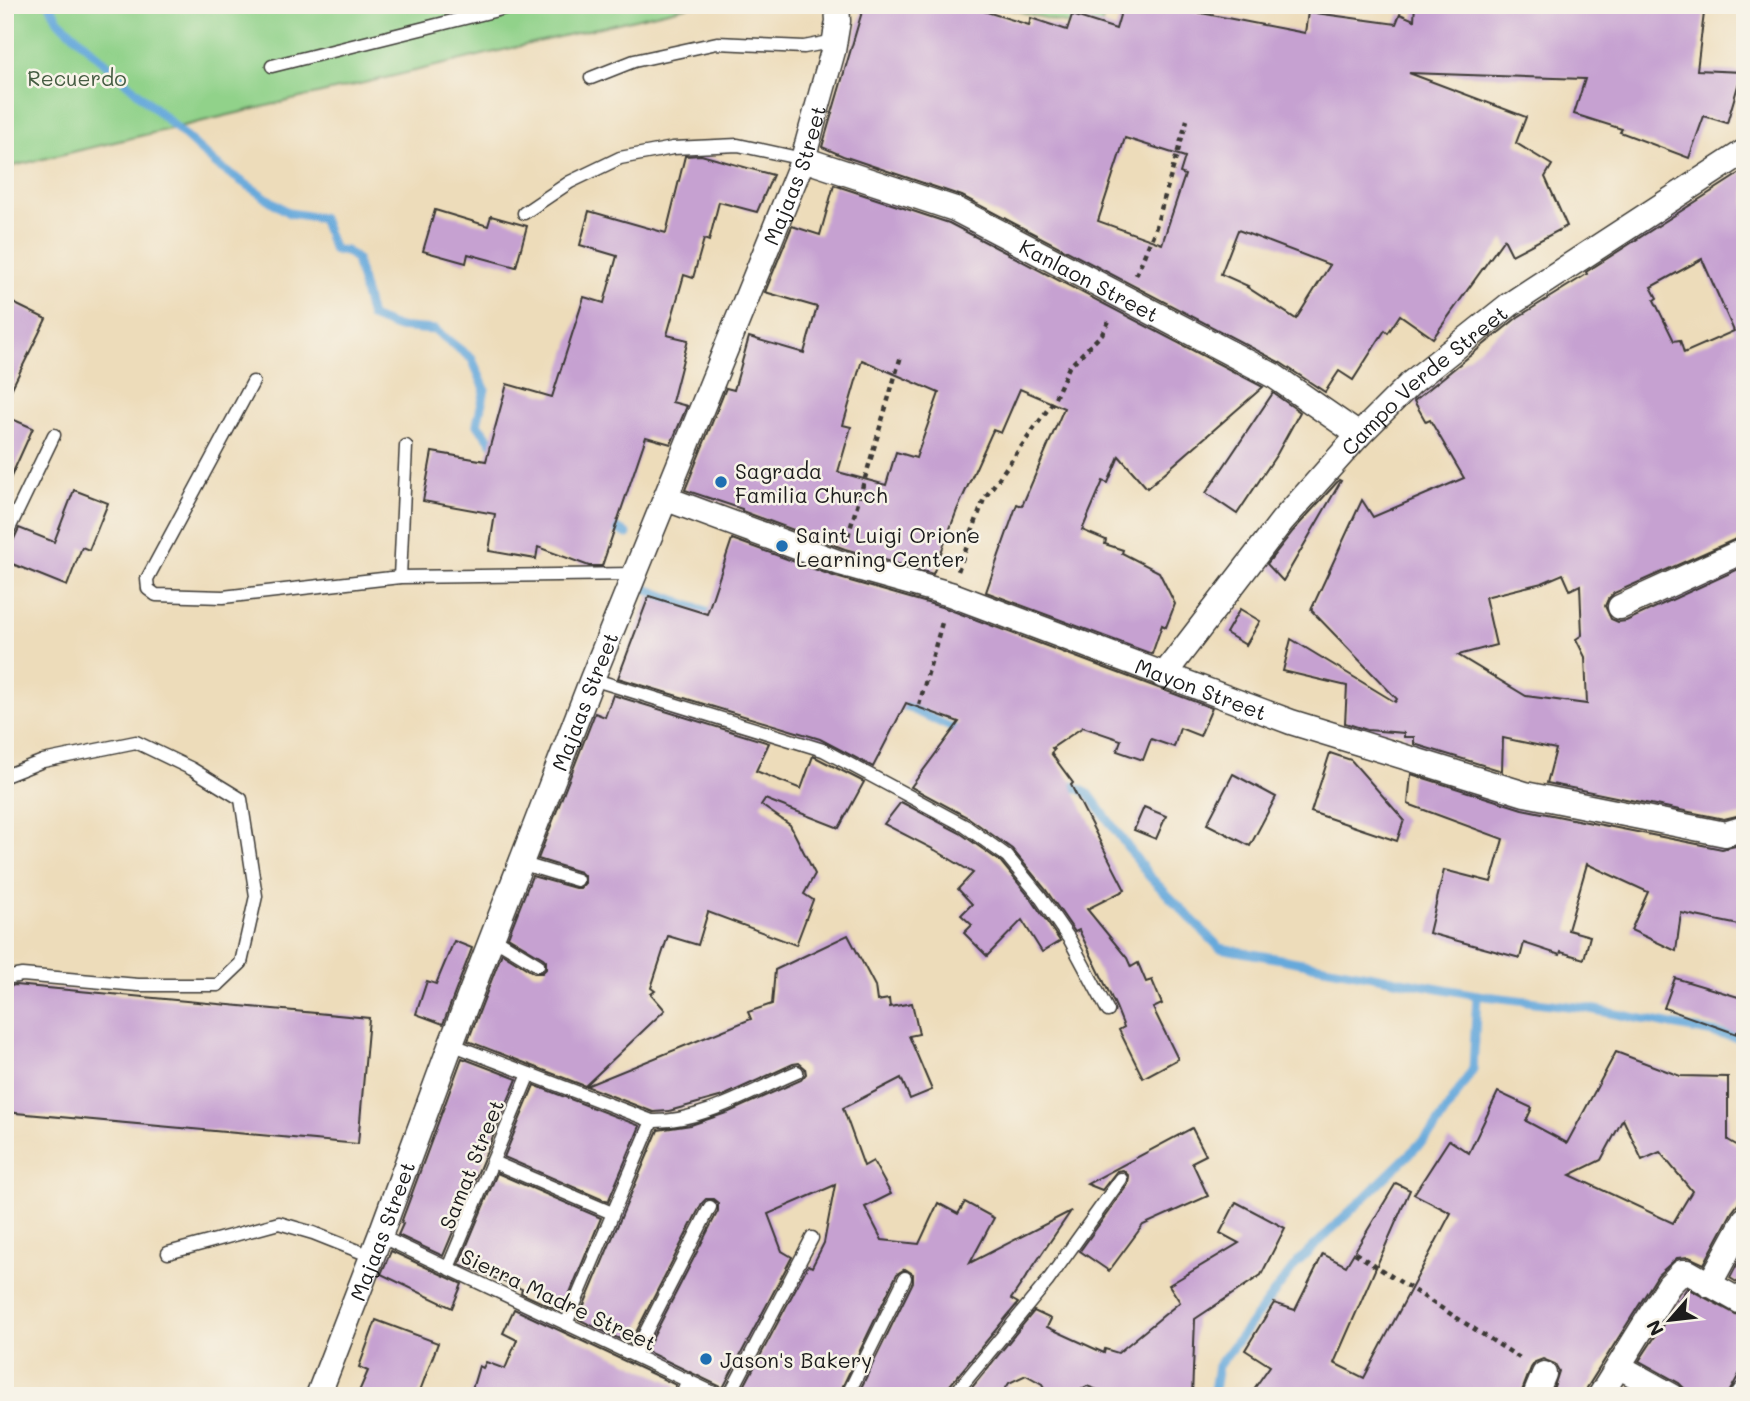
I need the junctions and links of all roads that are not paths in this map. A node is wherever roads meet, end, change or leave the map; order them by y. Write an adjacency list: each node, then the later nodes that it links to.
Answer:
1 (517, 5): 4 (lane)
2 (837, 5): 3 (street, Majaas Street)
3 (835, 41): 5 (lane); 7 (street, Majaas Street)
4 (272, 66)
5 (591, 78)
6 (1745, 151): 11 (street, Campo Verde Street)
7 (803, 159): 8 (lane); 11 (street, Kanlaon Street); 13 (street, Majaas Street)
8 (524, 213)
9 (253, 382): 17 (lane)
10 (54, 435): 14 (lane)
11 (1359, 435): 19 (street, Campo Verde Street)
12 (406, 446): 17 (lane)
13 (667, 499): 16 (street, Majaas Street); 19 (street, Mayon Street)
14 (5, 537)
15 (1745, 550): 18 (street)
16 (635, 574): 17 (lane); 20 (street, Majaas Street)
17 (400, 577)
18 (1620, 607)
19 (1163, 676): 22 (street, Mayon Street)
20 (592, 679): 23 (street, Majaas Street); 28 (lane)
21 (5, 776): 27 (lane)
22 (1745, 828)
23 (520, 863): 24 (lane); 25 (street, Majaas Street)
24 (577, 880)
25 (492, 937): 26 (lane); 29 (street, Majaas Street)
26 (538, 965)
27 (5, 978)
28 (1108, 1011)
29 (451, 1044): 31 (lane); 39 (street, Majaas Street)
30 (797, 1072): 32 (lane)
31 (529, 1074): 32 (lane); 33 (lane, Samat Street)
32 (652, 1121): 36 (lane)
33 (493, 1162): 36 (lane); 41 (lane, Samat Street)
34 (1121, 1179): 54 (lane)
35 (710, 1207): 46 (lane)
36 (611, 1213): 45 (lane)
37 (1745, 1219): 43 (street)
38 (812, 1238): 52 (lane)
39 (376, 1246): 40 (lane, Sierra Madre Street); 41 (lane, Sierra Madre Street); 49 (street, Majaas Street)
40 (168, 1253)
41 (448, 1268): 45 (lane, Sierra Madre Street)
42 (905, 1278): 53 (lane)
43 (1709, 1285): 44 (street); 47 (street)
44 (1745, 1304)
45 (566, 1324): 46 (lane, Sierra Madre Street)
46 (634, 1355): 48 (lane, Sierra Madre Street)
47 (1620, 1367): 55 (street); 56 (street)
48 (688, 1380): 50 (lane); 51 (lane, Sierra Madre Street)
49 (318, 1396)
50 (681, 1396)
51 (720, 1396)
52 (729, 1396)
53 (847, 1396)
54 (953, 1396)
55 (1600, 1396)
56 (1672, 1396)

